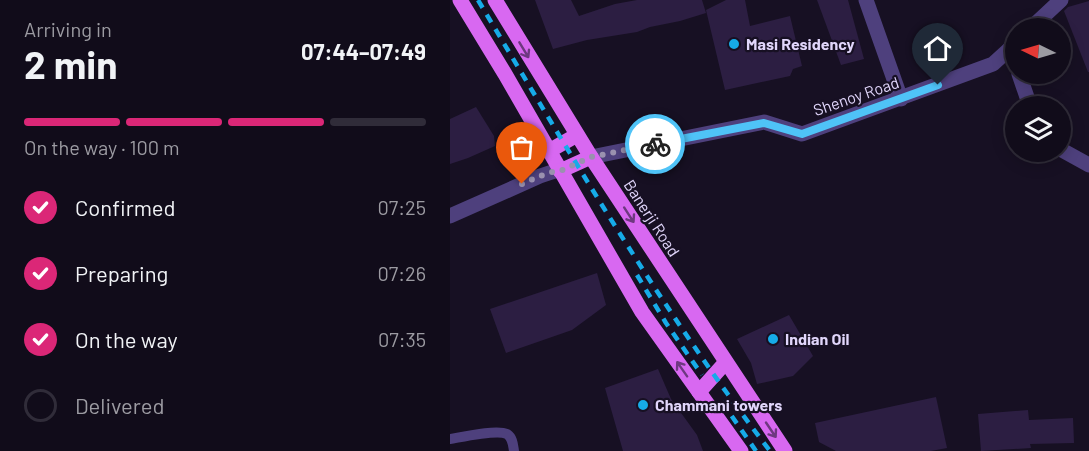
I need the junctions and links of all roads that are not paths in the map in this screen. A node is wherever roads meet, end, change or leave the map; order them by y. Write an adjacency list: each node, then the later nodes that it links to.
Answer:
1 (460, 0): 9 (main road)
2 (495, 0): 8 (main road, Banerji Road, one-way to 8)
3 (866, 0): 7 (street)
4 (1061, 0): 5 (street)
5 (1042, 18)
6 (1005, 53): 7 (street, Shenoy Road)
7 (901, 99): 11 (street, Shenoy Road)
8 (577, 135): 9 (main road); 11 (main road, Banerji Road)
9 (549, 151): 13 (main road)
10 (1071, 155): 12 (street)
11 (591, 157): 13 (main road); 15 (main road, Banerji Road, one-way to 15)
12 (1089, 165)
13 (560, 171): 14 (street); 16 (main road, one-way to 13)
14 (450, 216)
15 (725, 363): 16 (main road); 20 (main road, Banerji Road, one-way to 20)
16 (699, 392): 19 (main road)
17 (450, 438): 18 (lane)
18 (514, 451)
19 (741, 451)
20 (785, 451)

